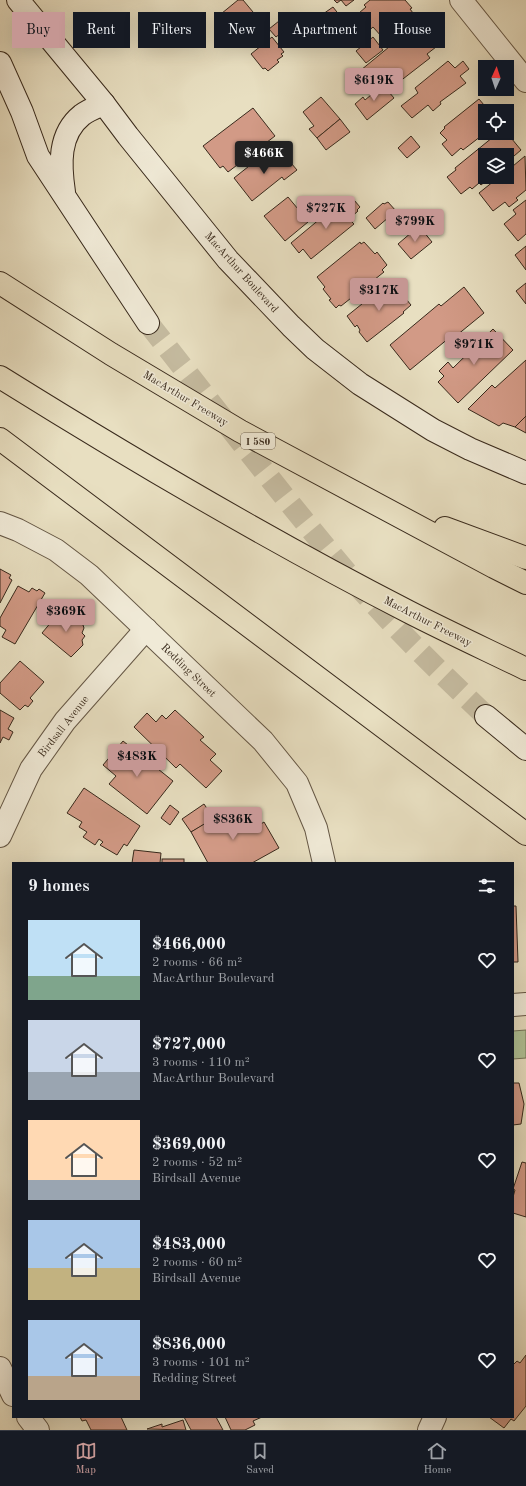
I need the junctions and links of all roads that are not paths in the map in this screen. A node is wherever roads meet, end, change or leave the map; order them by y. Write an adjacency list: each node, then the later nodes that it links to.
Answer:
1 (18, 0): 5 (main road, MacArthur Boulevard)
2 (461, 0): 4 (main road)
3 (0, 63): 6 (main road)
4 (526, 80)
5 (104, 104): 6 (main road); 11 (main road, MacArthur Boulevard)
6 (64, 197): 8 (main road)
7 (0, 283): 12 (highway, MacArthur Freeway / I 580)
8 (148, 323)
9 (0, 377): 17 (highway, MacArthur Freeway)
10 (0, 439): 20 (highway)
11 (526, 473)
12 (359, 495): 14 (highway); 15 (highway, MacArthur Freeway / I 580)
13 (0, 523): 16 (main road, Redding Street)
14 (526, 558)
15 (526, 583)
16 (146, 629): 21 (main road, Birdsall Avenue); 22 (main road, Redding Street)
17 (526, 669)
18 (486, 716): 19 (main road)
19 (526, 749)
20 (526, 834)
21 (0, 836)
22 (324, 862)
23 (526, 1004): 24 (main road)
24 (514, 1005)
25 (0, 1368): 26 (main road)
26 (12, 1395)
27 (12, 1398): 28 (main road)
28 (0, 1409)
29 (29, 1418): 31 (main road)
30 (435, 1418): 32 (main road)
31 (38, 1430)
32 (429, 1430)

